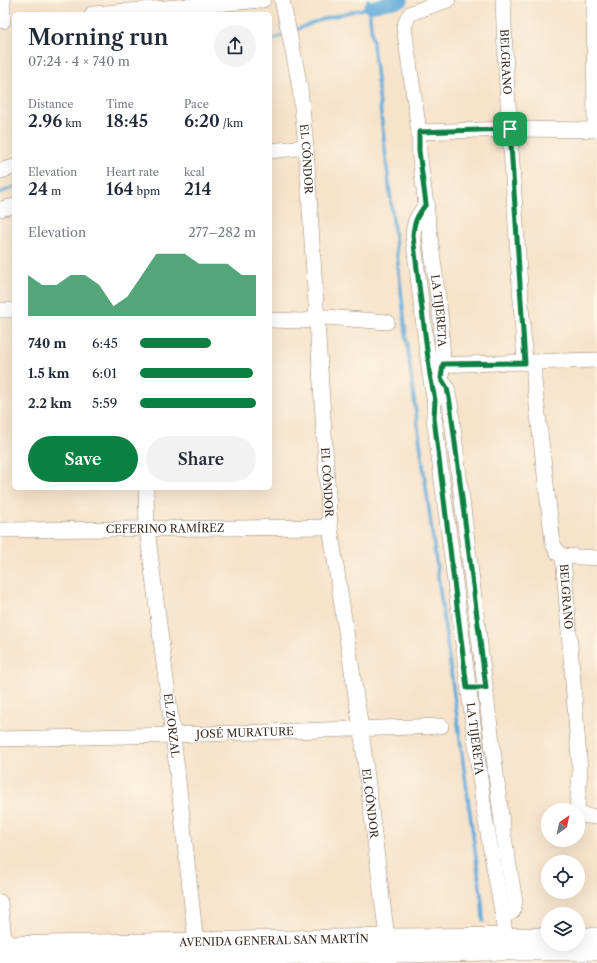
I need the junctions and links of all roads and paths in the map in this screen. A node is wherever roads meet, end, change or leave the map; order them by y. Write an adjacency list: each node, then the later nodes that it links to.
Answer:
1 (3, 0): 8 (street)
2 (263, 0): 7 (street)
3 (448, 0): 11 (street)
4 (503, 0): 9 (street, BELGRANO)
5 (594, 0): 10 (street)
6 (283, 6): 12 (street, EL CÓNDOR)
7 (116, 12)
8 (6, 21)
9 (510, 129): 10 (street); 11 (street); 24 (street, BELGRANO)
10 (596, 130)
11 (419, 132): 25 (street)
12 (306, 147): 13 (street); 20 (street, EL CÓNDOR)
13 (272, 151)
14 (12, 168): 15 (street)
15 (0, 171)
16 (12, 206): 17 (street)
17 (0, 209)
18 (0, 310): 19 (street)
19 (12, 310)
20 (317, 319): 21 (street); 22 (street); 27 (street, EL CÓNDOR)
21 (272, 320)
22 (387, 322)
23 (597, 360): 24 (street)
24 (530, 363): 25 (street); 30 (street, BELGRANO)
25 (438, 370): 32 (street, LA TIJERETA); 33 (street)
26 (146, 490): 28 (street, EL ZORZAL)
27 (330, 527): 28 (street, CEFERINO RAMÍREZ); 35 (street, EL CÓNDOR)
28 (147, 529): 29 (street, CEFERINO RAMÍREZ); 36 (street, EL ZORZAL)
29 (0, 530)
30 (563, 556): 31 (street); 38 (street, BELGRANO)
31 (597, 558)
32 (467, 688): 33 (street); 42 (street, LA TIJERETA)
33 (486, 688): 39 (street)
34 (441, 726): 35 (street, JOSÉ MURATURE)
35 (361, 729): 36 (street, JOSÉ MURATURE); 50 (street, EL CÓNDOR)
36 (173, 735): 37 (street, JOSÉ MURATURE); 51 (street, EL ZORZAL)
37 (0, 739)
38 (578, 803)
39 (500, 814): 42 (street); 44 (street)
40 (585, 814): 41 (street)
41 (597, 817)
42 (486, 824): 44 (street, LA TIJERETA)
43 (0, 902): 52 (street)
44 (503, 917): 48 (street, LA TIJERETA)
45 (585, 937): 46 (main road)
46 (597, 937)
47 (541, 938): 48 (main road, AVENIDA GENERAL SAN MARTÍN)
48 (506, 944): 49 (main road, AVENIDA GENERAL SAN MARTÍN); 50 (main road, AVENIDA GENERAL SAN MARTÍN)
49 (597, 951)
50 (388, 952): 51 (main road, AVENIDA GENERAL SAN MARTÍN)
51 (197, 955): 52 (main road, AVENIDA GENERAL SAN MARTÍN)
52 (4, 956)

